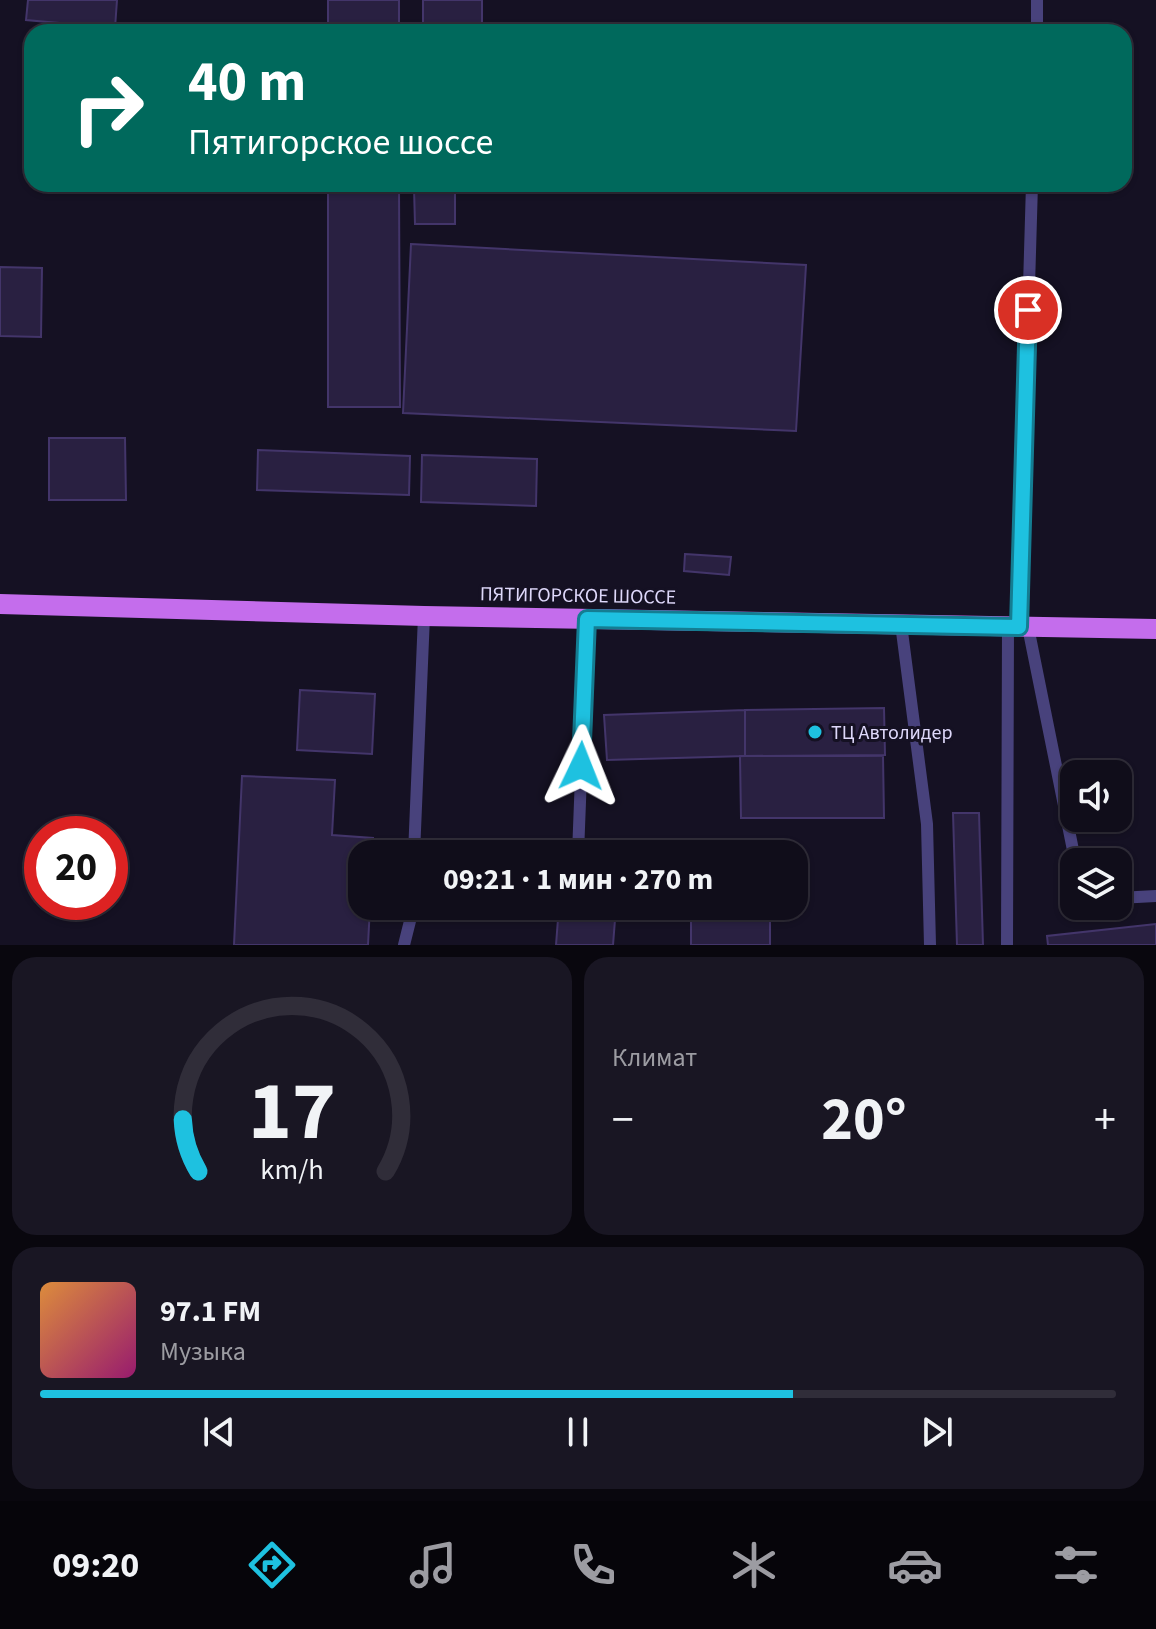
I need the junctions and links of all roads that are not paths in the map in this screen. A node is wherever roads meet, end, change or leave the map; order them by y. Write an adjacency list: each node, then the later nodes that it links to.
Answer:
1 (1037, 0): 2 (lane)
2 (1037, 24)
3 (1032, 192): 8 (lane)
4 (0, 604): 5 (main road, ПЯТИГОРСКОЕ ШОССЕ)
5 (424, 616): 6 (main road, ПЯТИГОРСКОЕ ШОССЕ); 10 (lane)
6 (587, 619): 7 (main road, ПЯТИГОРСКОЕ ШОССЕ); 11 (lane)
7 (901, 624): 8 (main road, ПЯТИГОРСКОЕ ШОССЕ); 17 (lane)
8 (1018, 627): 9 (main road, ПЯТИГОРСКОЕ ШОССЕ); 12 (lane); 18 (lane)
9 (1156, 629)
10 (415, 840)
11 (579, 840)
12 (1072, 848)
13 (1156, 896): 14 (lane)
14 (1132, 898)
15 (410, 920): 16 (lane)
16 (404, 945)
17 (930, 945)
18 (1007, 945)

